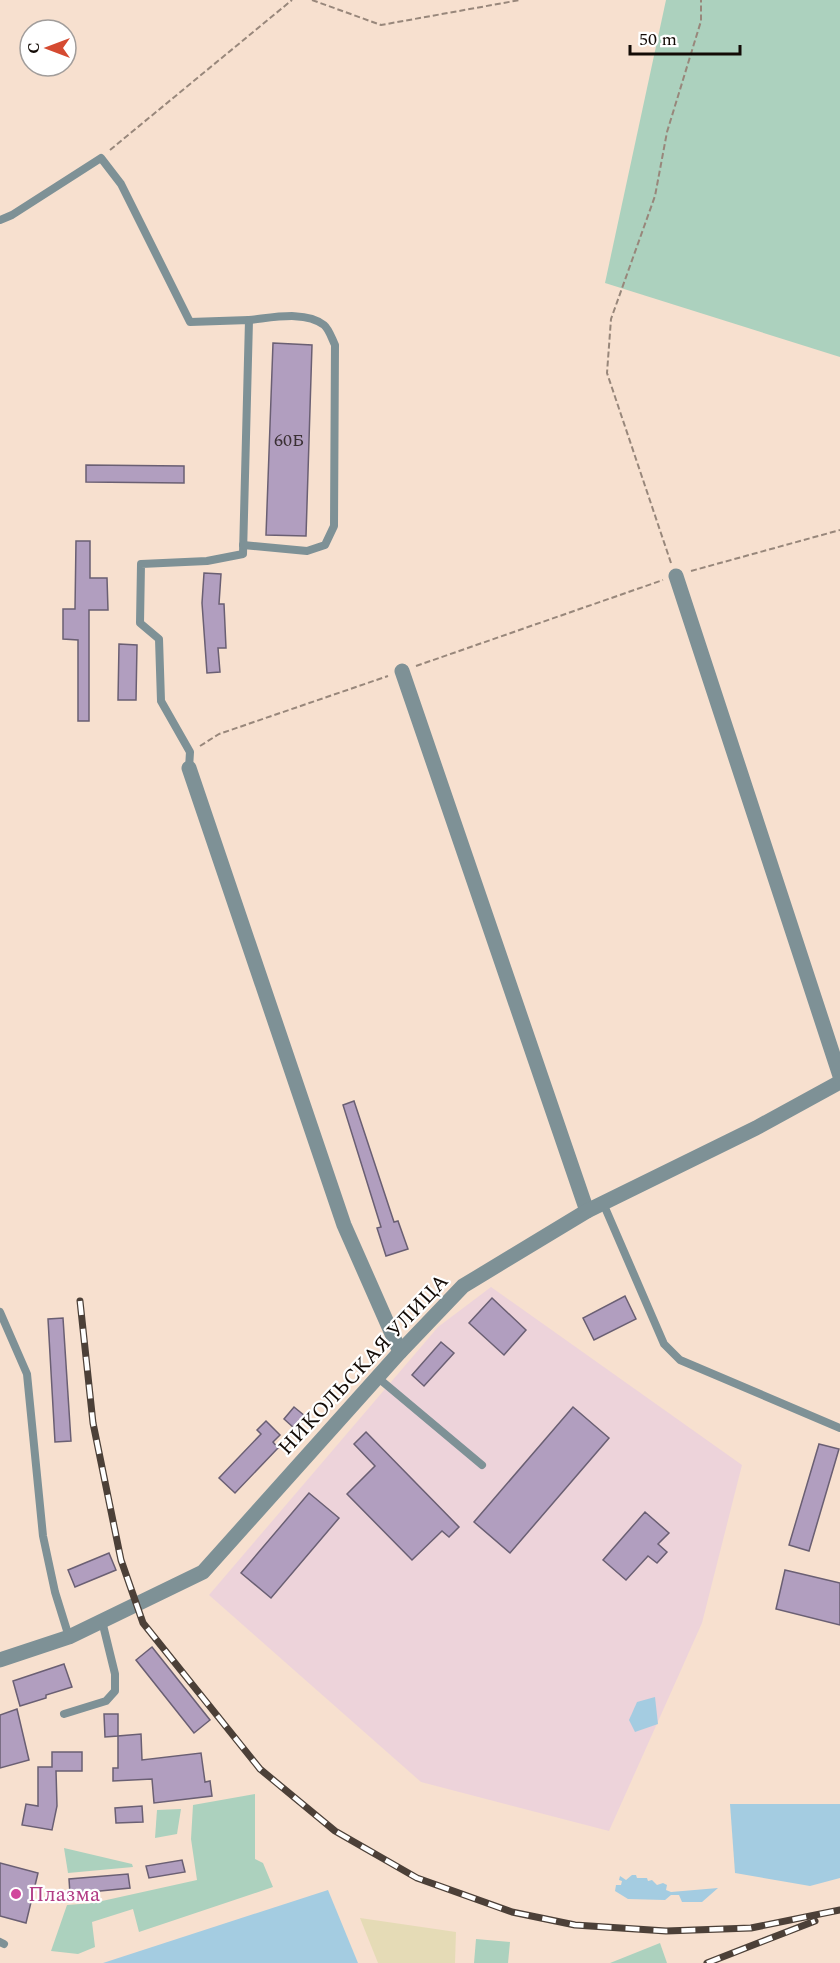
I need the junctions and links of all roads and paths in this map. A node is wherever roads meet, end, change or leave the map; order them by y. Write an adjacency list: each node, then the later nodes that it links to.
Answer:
1 (292, 0): 5 (path)
2 (312, 0): 3 (path)
3 (520, 0)
4 (701, 0): 10 (path)
5 (101, 158): 6 (lane); 7 (lane)
6 (0, 220)
7 (249, 320): 9 (lane); 9 (lane)
8 (840, 530): 10 (path)
9 (243, 545): 12 (lane)
10 (676, 576): 11 (path); 14 (street)
11 (402, 671): 12 (path); 17 (street)
12 (190, 752): 13 (lane)
13 (189, 768): 19 (street)
14 (840, 1076)
15 (840, 1082): 16 (street, НИКОЛЬСКАЯ УЛИЦА)
16 (603, 1203): 17 (street, НИКОЛЬСКАЯ УЛИЦА); 21 (lane)
17 (586, 1211): 19 (street, НИКОЛЬСКАЯ УЛИЦА)
18 (0, 1312): 24 (lane)
19 (400, 1352): 20 (street, НИКОЛЬСКАЯ УЛИЦА)
20 (377, 1377): 22 (lane); 23 (street, НИКОЛЬСКАЯ УЛИЦА)
21 (840, 1428)
22 (482, 1465)
23 (102, 1621): 24 (street, НИКОЛЬСКАЯ УЛИЦА); 26 (lane)
24 (69, 1637): 25 (street, НИКОЛЬСКАЯ УЛИЦА)
25 (0, 1659)
26 (64, 1714)

